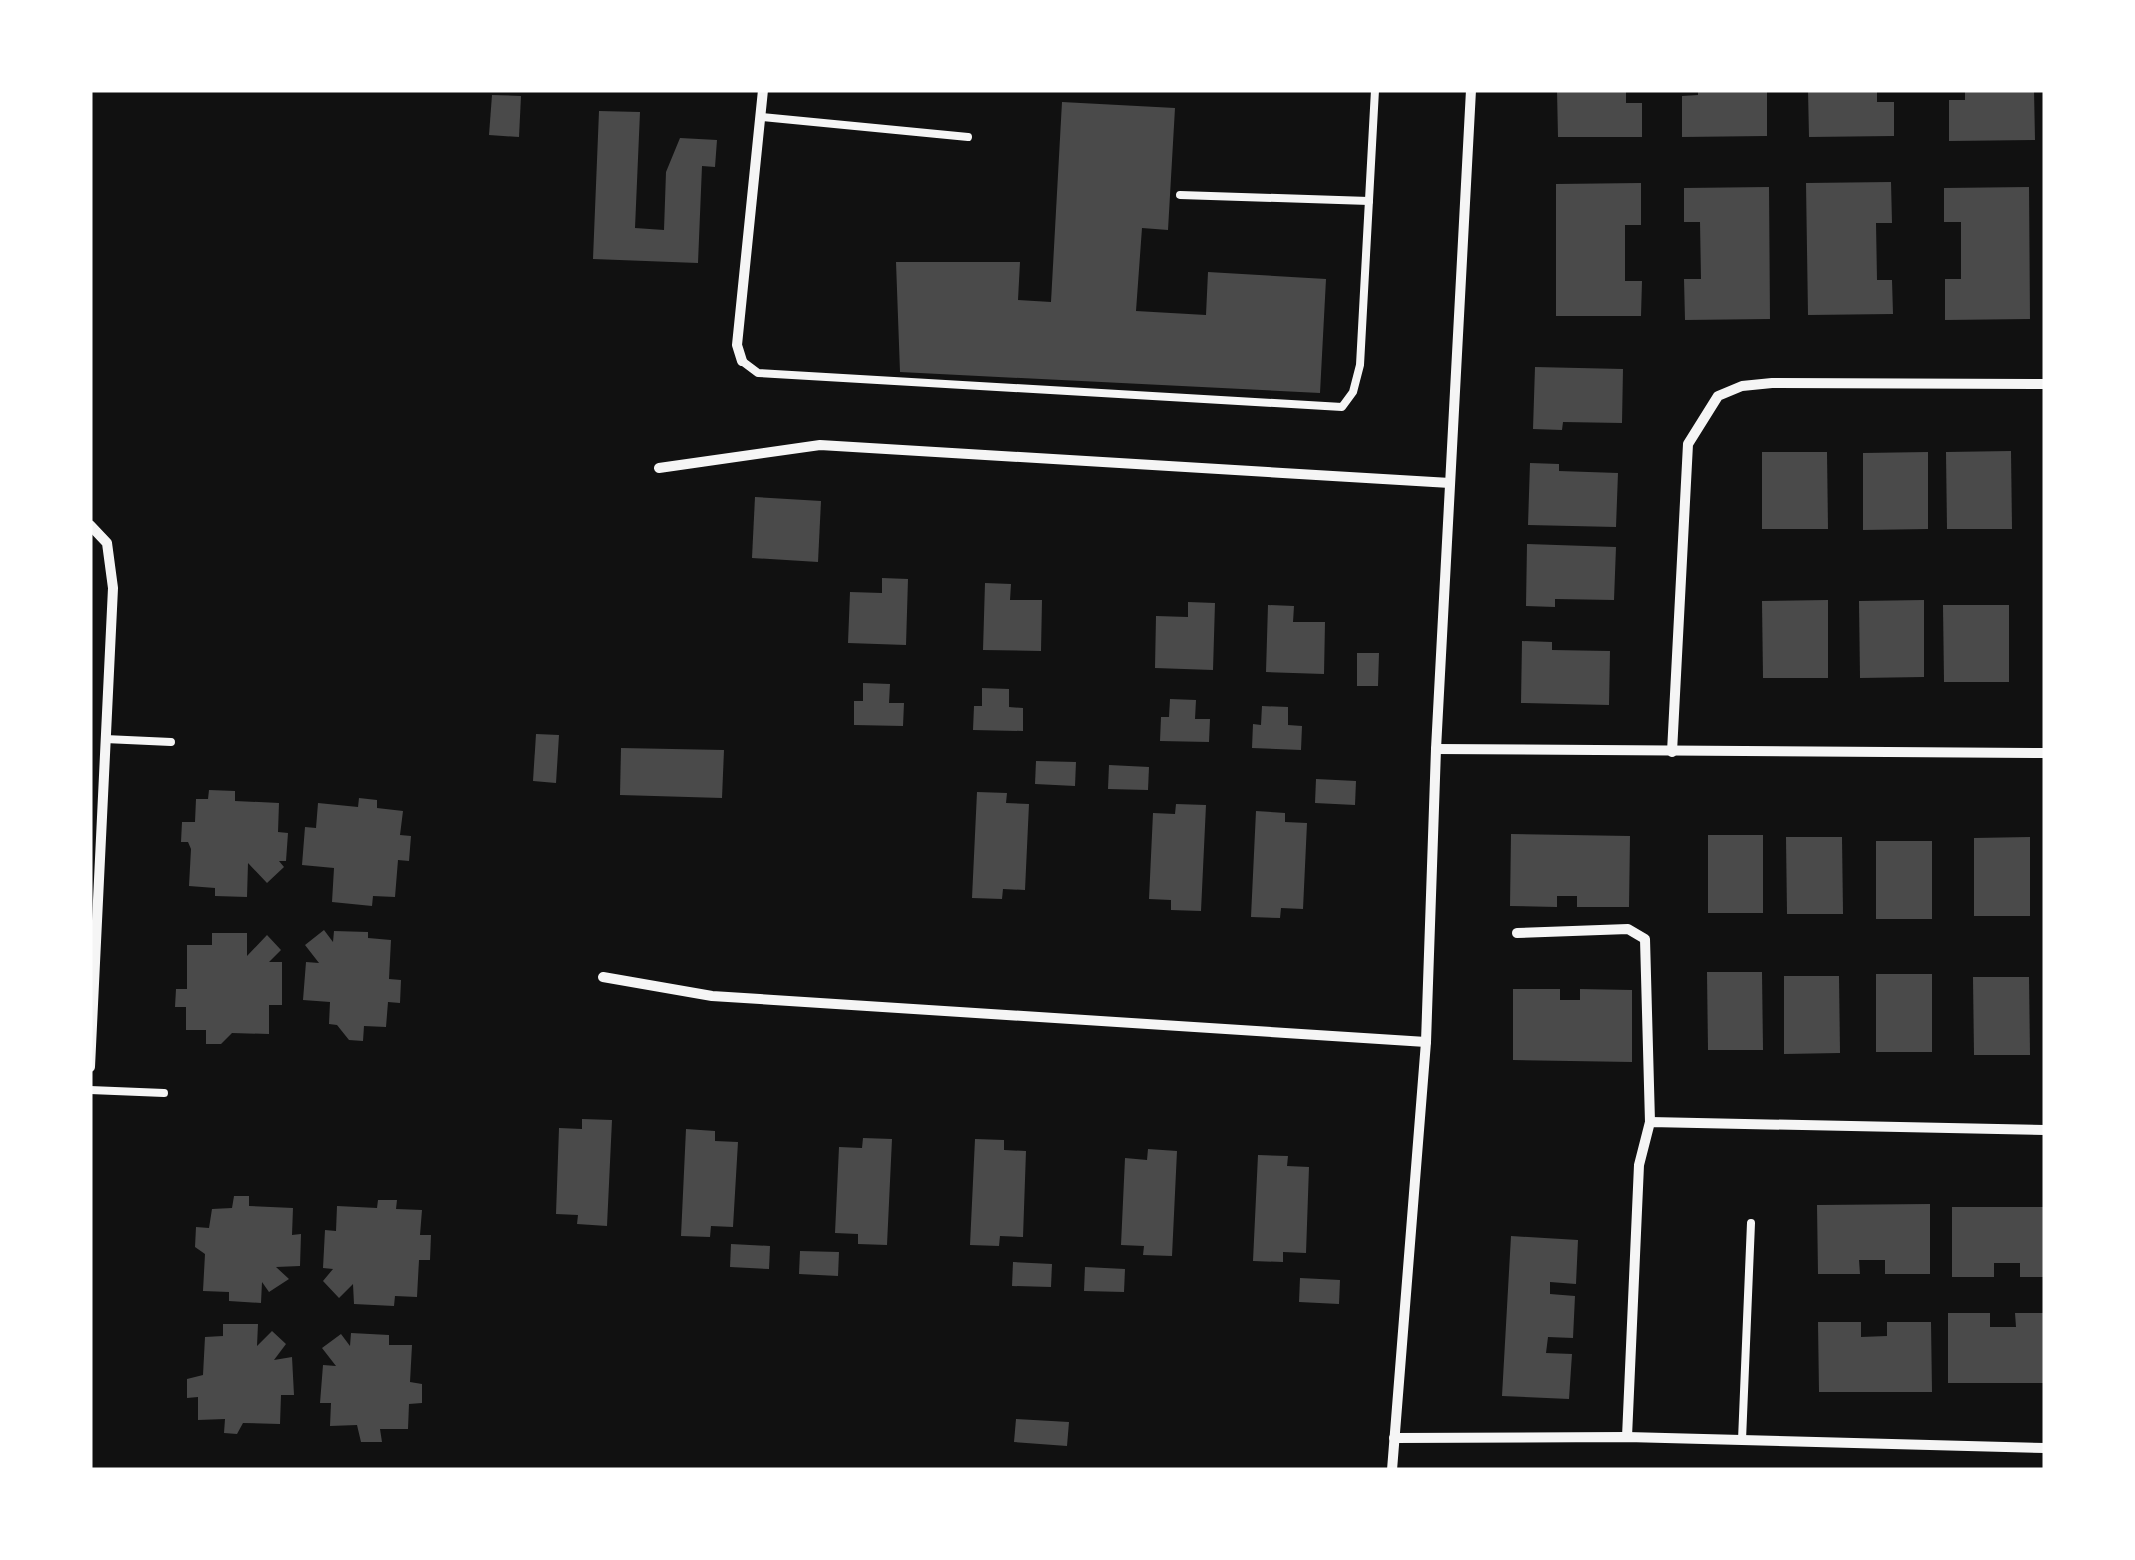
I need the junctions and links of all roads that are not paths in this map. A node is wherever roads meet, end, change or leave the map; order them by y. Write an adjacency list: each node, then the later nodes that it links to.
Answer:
1 (763, 90): 4 (street)
2 (1375, 90): 7 (lane)
3 (1471, 90): 11 (street)
4 (761, 118): 5 (lane); 8 (street)
5 (968, 137)
6 (1180, 195): 7 (lane)
7 (1369, 201): 8 (lane)
8 (742, 361)
9 (2045, 384): 16 (street)
10 (658, 468): 11 (street)
11 (1450, 483): 15 (street)
12 (90, 525): 13 (street)
13 (105, 739): 14 (lane); 18 (street)
14 (172, 742)
15 (1436, 749): 16 (street); 21 (street)
16 (1672, 752): 17 (street)
17 (2045, 753)
18 (94, 902): 22 (street)
19 (1517, 933): 25 (street)
20 (603, 977): 21 (street)
21 (1426, 1042): 29 (street)
22 (90, 1067)
23 (90, 1090): 24 (lane)
24 (164, 1093)
25 (1650, 1122): 26 (street); 28 (street)
26 (2045, 1130)
27 (1751, 1223): 30 (lane)
28 (1627, 1437): 29 (street); 30 (street)
29 (1394, 1438): 32 (street)
30 (1742, 1440): 31 (street)
31 (2045, 1448)
32 (1392, 1470)

